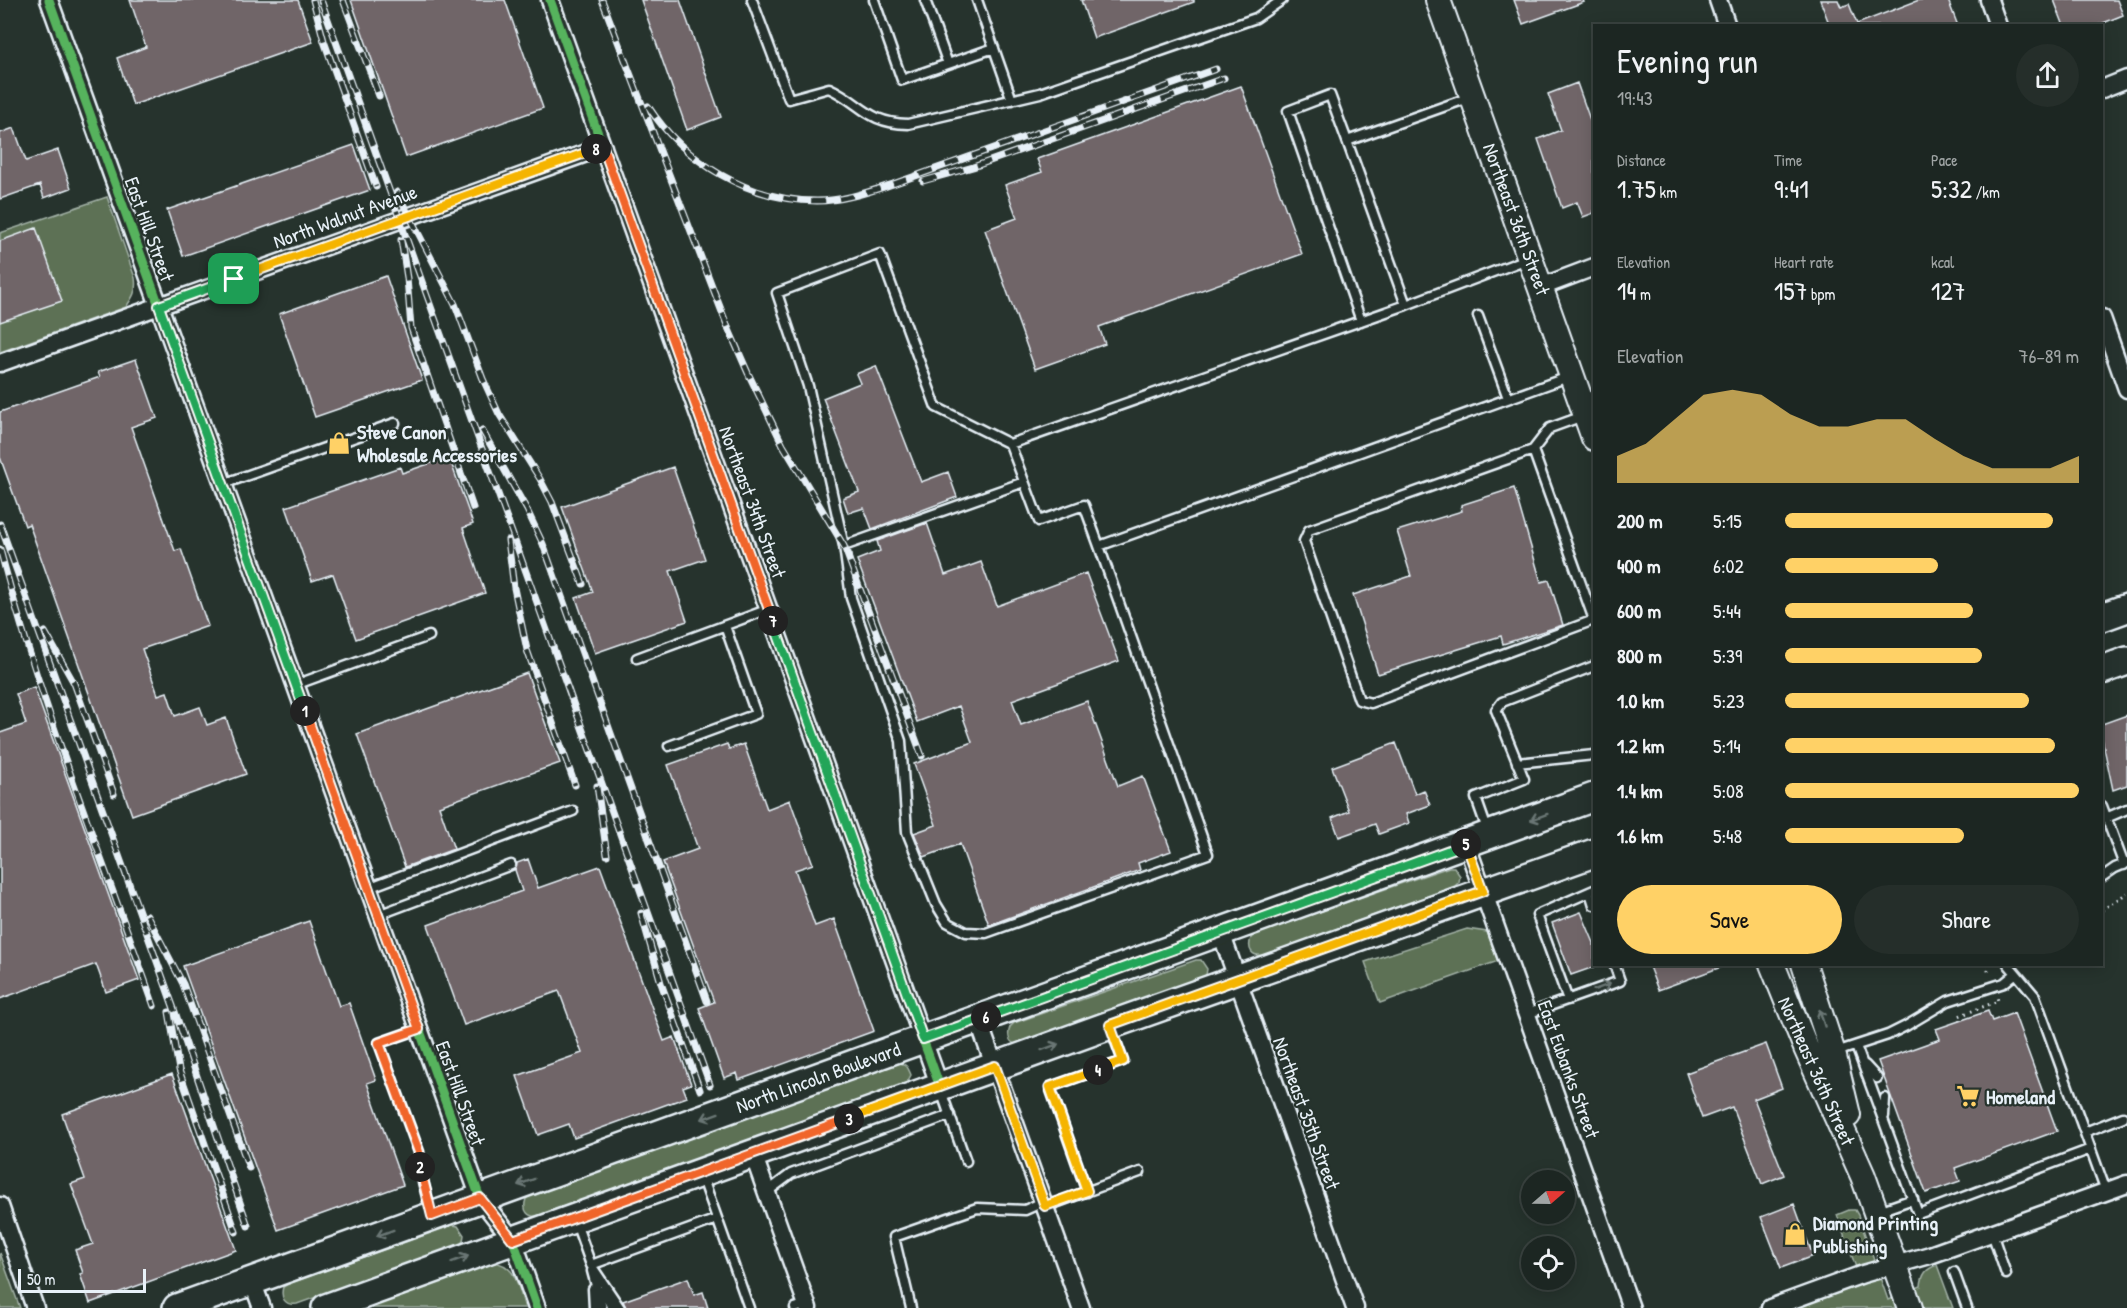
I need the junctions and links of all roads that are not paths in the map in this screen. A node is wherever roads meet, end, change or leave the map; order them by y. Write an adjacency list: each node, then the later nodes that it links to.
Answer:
1 (49, 0): 25 (street, East Hill Street)
2 (550, 0): 20 (street, Northeast 34th Street)
3 (752, 0): 18 (lane)
4 (874, 0): 14 (lane)
5 (925, 0): 14 (lane)
6 (977, 0): 13 (lane)
7 (1282, 0): 18 (lane)
8 (1438, 0): 17 (main road, Northeast 36th Street)
9 (1718, 0): 11 (street)
10 (1989, 0): 12 (street)
11 (1726, 24)
12 (1997, 24)
13 (994, 48): 14 (lane); 18 (lane)
14 (948, 64)
15 (2127, 79): 16 (street)
16 (2103, 88)
17 (1473, 97): 19 (lane); 21 (main road, Northeast 36th Street)
18 (1012, 100)
19 (1347, 141): 24 (lane); 27 (lane)
20 (603, 147): 25 (street, North Walnut Avenue); 43 (street, Northeast 34th Street)
21 (1530, 258): 23 (main road, Northeast 36th Street); 24 (lane)
22 (1593, 267): 23 (street)
23 (1541, 286): 30 (main road, Northeast 36th Street)
24 (1406, 305): 27 (lane)
25 (159, 306): 29 (street, North Walnut Avenue); 39 (street, East Hill Street)
26 (1478, 316): 32 (lane)
27 (1361, 321): 36 (lane)
28 (2103, 321): 31 (street)
29 (0, 363)
30 (1572, 375): 32 (lane); 33 (main road, Northeast 36th Street)
31 (2127, 389)
32 (1509, 398): 41 (lane)
33 (1586, 408): 35 (main road, Northeast 36th Street); 37 (lane)
34 (395, 423): 39 (lane)
35 (1593, 434)
36 (1010, 444): 38 (lane); 40 (lane)
37 (1533, 450): 44 (lane); 46 (lane)
38 (1024, 482): 40 (lane); 41 (lane)
39 (223, 484): 53 (street, East Hill Street)
40 (844, 546): 41 (lane)
41 (1099, 546)
42 (2127, 608): 45 (main road)
43 (769, 609): 47 (lane); 83 (street, Northeast 34th Street)
44 (1593, 617)
45 (2103, 617)
46 (1593, 620)
47 (725, 626): 49 (lane); 54 (lane)
48 (429, 636): 53 (lane)
49 (637, 658)
50 (2127, 661): 52 (main road)
51 (1593, 666): 56 (lane)
52 (2103, 670)
53 (295, 684): 67 (street, East Hill Street)
54 (669, 746)
55 (1593, 755): 56 (lane)
56 (1517, 763): 62 (lane)
57 (1593, 797): 62 (main road, North Lincoln Boulevard, one-way to 62)
58 (2103, 809): 61 (lane)
59 (2127, 809): 61 (lane)
60 (573, 811): 67 (lane)
61 (2106, 818): 64 (lane)
62 (1478, 839): 68 (street, East Eubanks Street); 71 (main road, North Lincoln Boulevard)
63 (1593, 853): 68 (main road)
64 (2125, 864): 66 (lane)
65 (511, 866): 70 (lane)
66 (2103, 876)
67 (368, 888): 70 (street, East Hill Street)
68 (1483, 891): 77 (main road); 79 (street, East Eubanks Street)
69 (1592, 891): 78 (lane)
70 (378, 915): 82 (street, East Hill Street)
71 (1221, 933): 77 (street, Northeast 35th Street); 80 (main road, North Lincoln Boulevard)
72 (1615, 966): 78 (lane, one-way to 72)
73 (1773, 966): 100 (main road, Northeast 36th Street)
74 (1805, 966): 85 (main road, Northeast 36th Street, one-way to 74)
75 (2009, 966): 76 (lane)
76 (2015, 974): 84 (lane); 94 (lane)
77 (1237, 980): 81 (main road); 133 (street, Northeast 35th Street)
78 (1568, 999): 79 (lane)
79 (1527, 1014): 134 (street, East Eubanks Street)
80 (978, 1020): 83 (main road, North Lincoln Boulevard); 87 (street)
81 (1110, 1025): 87 (main road, one-way to 81); 102 (lane)
82 (419, 1029): 105 (street, East Hill Street); 110 (lane)
83 (923, 1039): 89 (street, Northeast 34th Street); 105 (main road, North Lincoln Boulevard, one-way to 105)
84 (1856, 1046): 85 (lane); 86 (lane)
85 (1833, 1053): 100 (main road, Northeast 36th Street)
86 (1862, 1061): 88 (lane); 93 (lane)
87 (995, 1066): 89 (main road); 107 (street)
88 (1877, 1078)
89 (940, 1087): 91 (lane); 96 (main road)
90 (1885, 1098): 93 (lane)
91 (950, 1115): 97 (lane); 104 (lane)
92 (2123, 1117): 94 (lane)
93 (1884, 1123): 106 (lane)
94 (2085, 1132): 95 (lane)
95 (2091, 1149): 103 (lane); 106 (lane)
96 (753, 1154): 98 (main road); 104 (street)
97 (966, 1161)
98 (701, 1172): 111 (main road); 112 (lane)
99 (1140, 1172): 102 (lane)
100 (1863, 1176): 109 (main road, Northeast 36th Street)
101 (2127, 1184): 103 (street)
102 (1087, 1191): 107 (lane)
103 (2106, 1191): 113 (street)
104 (767, 1192): 120 (street)
105 (480, 1198): 110 (main road, North Lincoln Boulevard); 114 (street, East Hill Street)
106 (1913, 1199): 109 (lane)
107 (1044, 1204): 131 (lane); 132 (street)
108 (0, 1206): 121 (street)
109 (1876, 1212): 116 (main road, Northeast 36th Street)
110 (432, 1216): 119 (main road, North Lincoln Boulevard, one-way to 119)
111 (574, 1218): 114 (main road); 115 (lane)
112 (717, 1219): 115 (lane); 130 (lane)
113 (1992, 1233): 116 (street); 118 (lane)
114 (513, 1240): 124 (main road, one-way to 114); 125 (street, East Hill Street)
115 (591, 1265): 126 (lane); 127 (lane); 128 (lane); 129 (lane)
116 (1894, 1265): 135 (street); 136 (main road, Northeast 36th Street)
117 (1954, 1272): 137 (lane)
118 (2007, 1274)
119 (252, 1281): 122 (main road, North Lincoln Boulevard); 123 (street)
120 (804, 1307)
121 (35, 1308)
122 (177, 1308)
123 (262, 1308)
124 (326, 1308)
125 (537, 1308)
126 (594, 1308)
127 (602, 1308)
128 (612, 1308)
129 (620, 1308)
130 (749, 1308)
131 (911, 1308)
132 (1081, 1308)
133 (1355, 1308)
134 (1631, 1308)
135 (1770, 1308)
136 (1910, 1308)
137 (1967, 1308)

